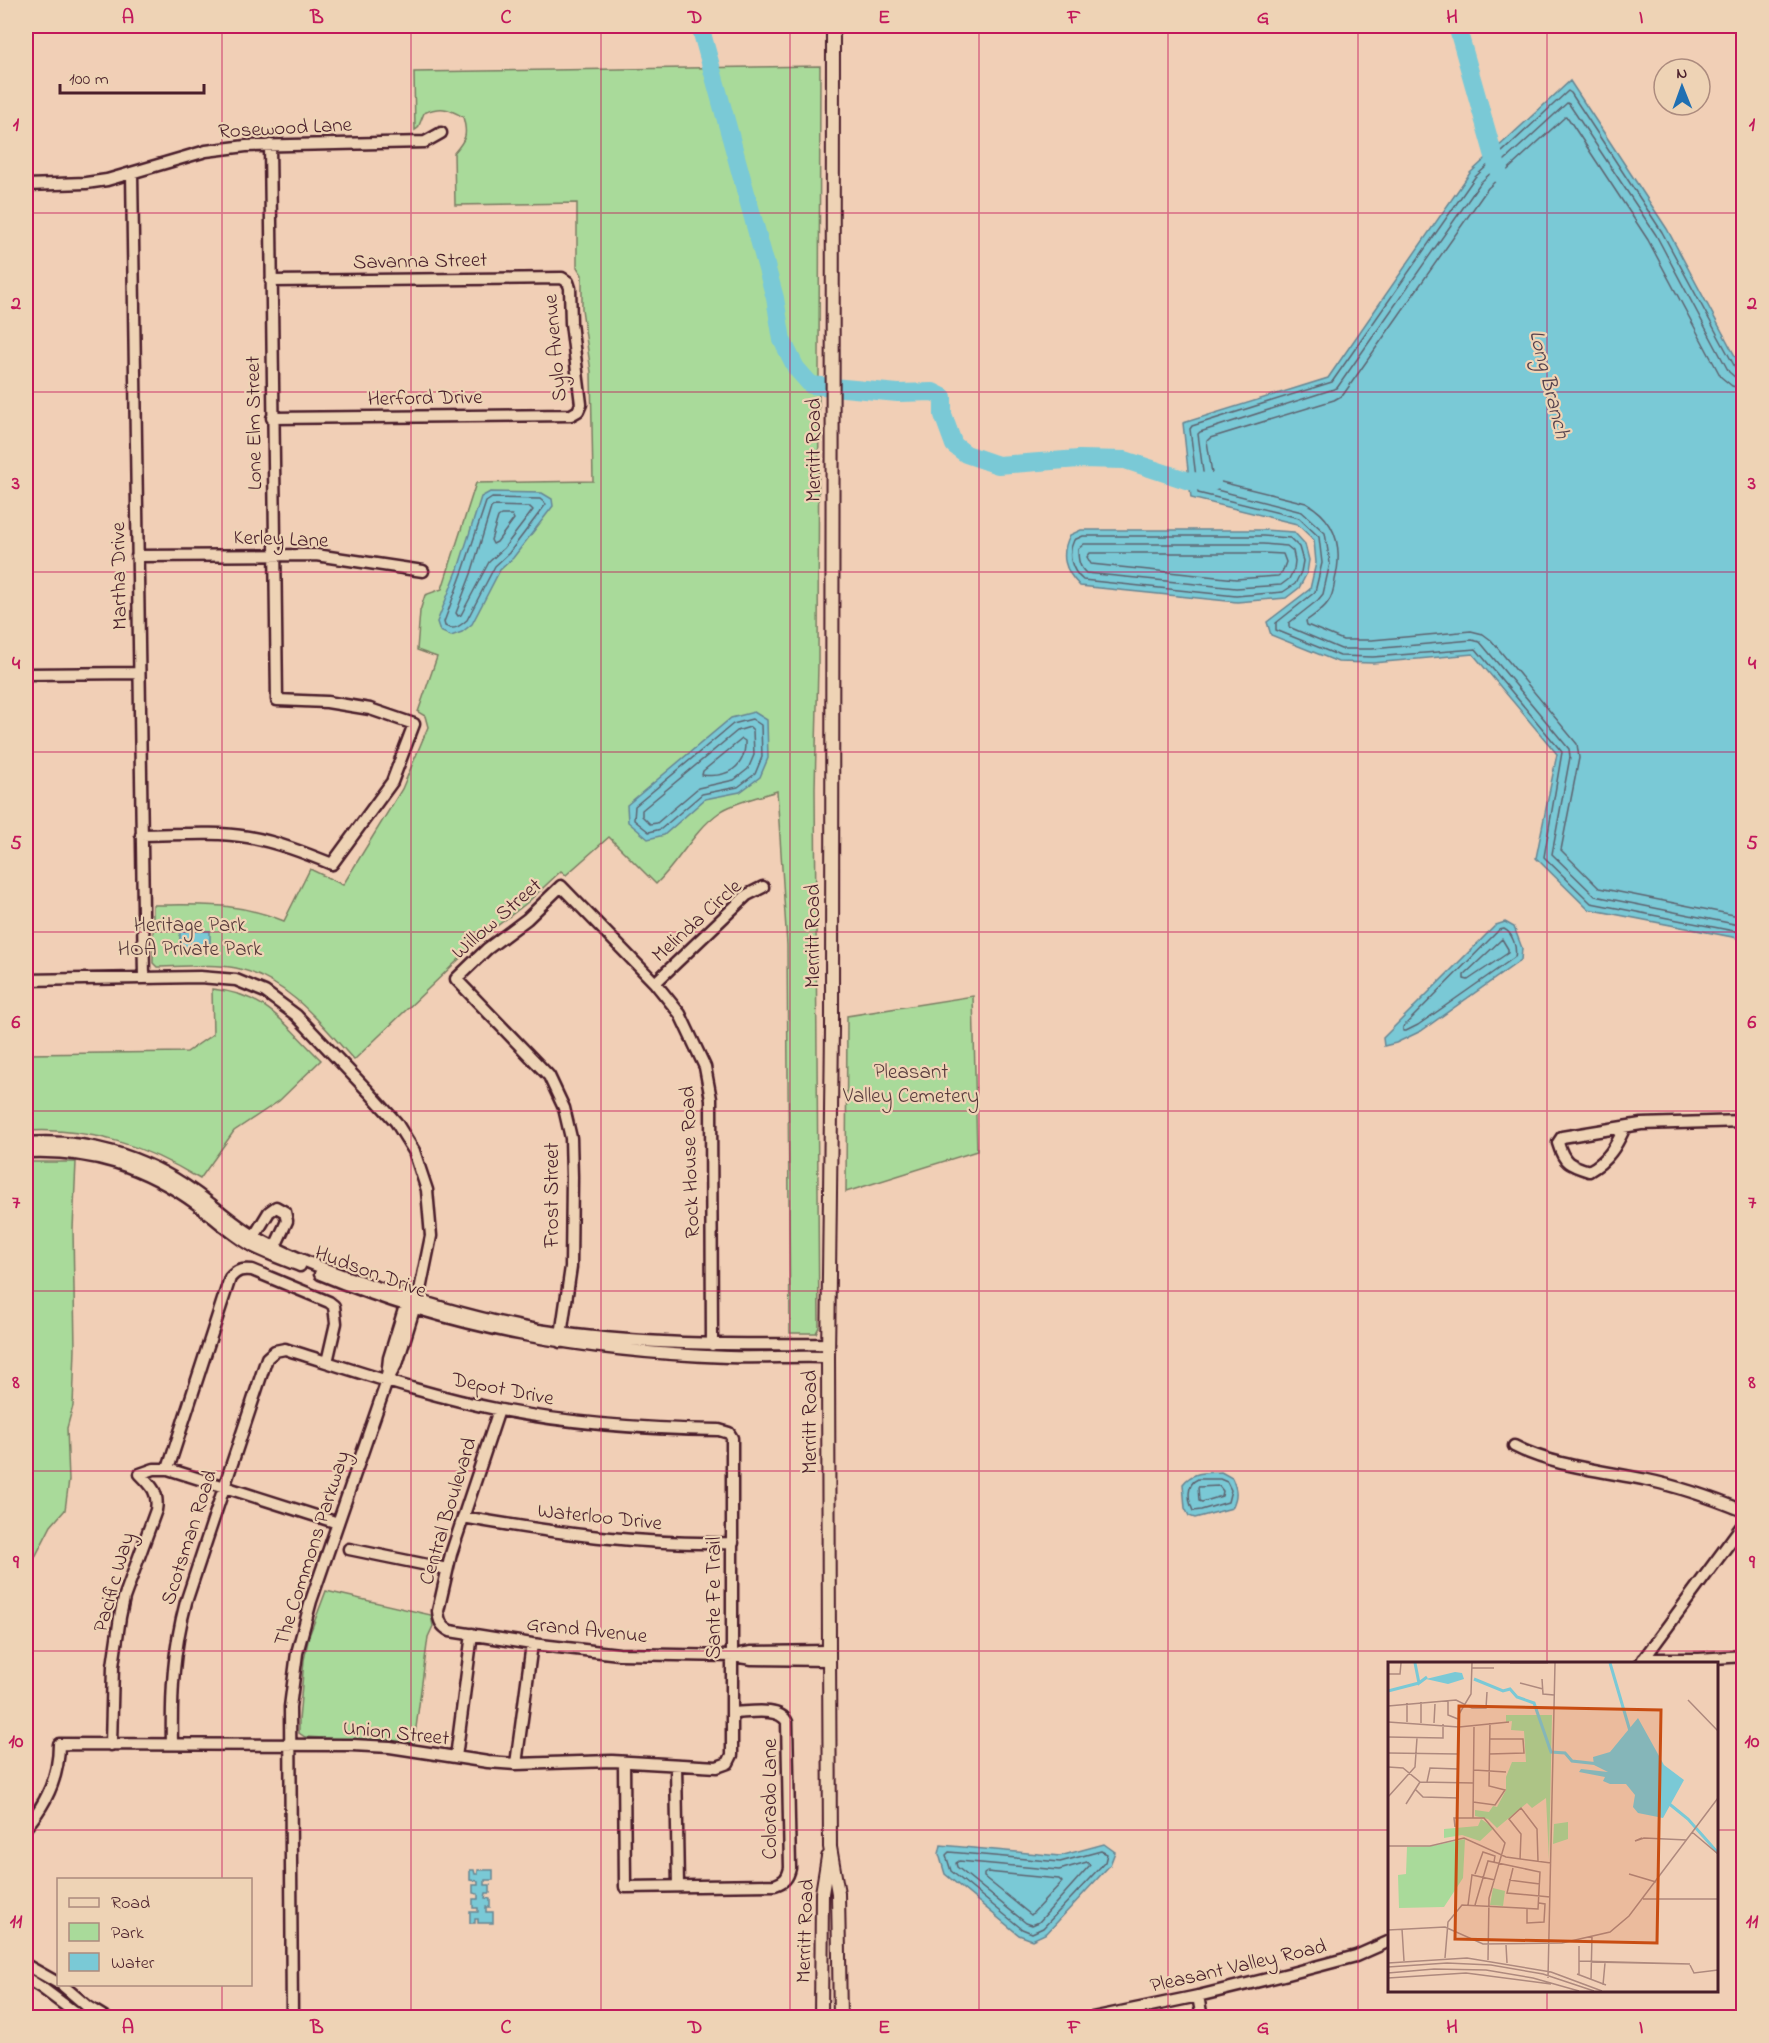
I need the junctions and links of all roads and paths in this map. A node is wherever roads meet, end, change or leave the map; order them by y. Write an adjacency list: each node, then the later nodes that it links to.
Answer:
1 (833, 26): 31 (main road, Merritt Road)
2 (441, 133): 3 (street, Rosewood Lane)
3 (270, 145): 4 (street, Rosewood Lane); 6 (street, Lone Elm Street)
4 (132, 173): 5 (street, Rosewood Lane); 11 (street, Martha Drive)
5 (26, 185)
6 (271, 282): 7 (street, Savanna Street); 9 (street, Lone Elm Street)
7 (568, 282): 8 (street, Sylo Avenue)
8 (578, 411): 9 (street, Herford Drive)
9 (272, 418): 10 (street, Lone Elm Street)
10 (274, 555): 11 (street, Kerley Lane); 12 (street, Kerley Lane); 15 (street, Lone Elm Street)
11 (137, 556): 13 (street, Martha Drive)
12 (423, 571)
13 (139, 673): 14 (street); 15 (street, Martha Drive)
14 (26, 674)
15 (141, 835): 18 (street, Martha Drive)
16 (561, 886): 19 (street, Willow Street); 21 (street, Rock House Road)
17 (763, 887): 21 (street, Melinda Circle)
18 (144, 978): 20 (street, The Commons Parkway); 28 (street, The Commons Parkway)
19 (456, 979): 29 (street, Frost Street)
20 (26, 980)
21 (655, 983): 30 (street, Rock House Road)
22 (1743, 1121): 23 (street)
23 (1625, 1127): 23 (street)
24 (26, 1143): 26 (street, Hudson Drive)
25 (26, 1152): 26 (street, Hudson Drive)
26 (252, 1240): 27 (street, Hudson Drive); 27 (street)
27 (273, 1250): 28 (street, Hudson Drive)
28 (411, 1305): 29 (street, Hudson Drive); 34 (street, The Commons Parkway)
29 (561, 1338): 30 (street, Hudson Drive); 31 (street, Hudson Drive)
30 (712, 1345): 31 (street, Hudson Drive)
31 (828, 1350): 50 (main road, Merritt Road)
32 (275, 1351): 33 (street, Depot Drive); 39 (street, Scotsman Road)
33 (327, 1362): 34 (street, Depot Drive); 38 (street)
34 (387, 1381): 35 (street, Depot Drive); 42 (street, The Commons Parkway)
35 (499, 1410): 36 (street, Depot Drive); 41 (street, Central Boulevard)
36 (729, 1433): 44 (street, Sante Fe Trail)
37 (1514, 1446): 40 (street)
38 (168, 1469): 39 (street); 55 (street, Pacific Way)
39 (226, 1486): 42 (street); 56 (street, Scotsman Road)
40 (1743, 1511)
41 (463, 1517): 44 (street, Waterloo Drive); 46 (street, Central Boulevard)
42 (338, 1522): 57 (street, The Commons Parkway)
43 (1743, 1523): 53 (street)
44 (733, 1543): 51 (street, Sante Fe Trail)
45 (349, 1549): 46 (street)
46 (447, 1569): 47 (street, Central Boulevard)
47 (441, 1624): 48 (street, Grand Avenue)
48 (472, 1634): 49 (street, Grand Avenue); 58 (street)
49 (532, 1644): 51 (street, Grand Avenue); 61 (street)
50 (829, 1655): 51 (street, Grand Avenue); 64 (main road, Merritt Road)
51 (733, 1656): 54 (street, Sante Fe Trail)
52 (1743, 1656): 53 (street)
53 (1641, 1661)
54 (732, 1713): 60 (street, Sante Fe Trail); 65 (street, Colorado Lane)
55 (111, 1744): 56 (street, Union Street); 63 (street, Union Street)
56 (172, 1744): 57 (street, Union Street)
57 (289, 1744): 58 (street, Union Street); 74 (street, The Commons Parkway)
58 (456, 1757): 61 (street, Union Street)
59 (624, 1762): 61 (street, Union Street); 62 (street, Union Street); 65 (street, Colorado Lane)
60 (728, 1763): 62 (street, Union Street)
61 (516, 1764)
62 (676, 1765): 65 (street)
63 (26, 1827)
64 (830, 1847): 75 (main road, Merritt Road); 76 (main road, Merritt Road)
65 (678, 1886)
66 (1388, 1941): 71 (street, Pleasant Valley Road)
67 (26, 1965): 69 (street)
68 (26, 1978): 72 (street)
69 (57, 1982)
70 (62, 1986): 73 (street)
71 (1198, 1996): 77 (street, Pleasant Valley Road); 78 (street)
72 (82, 2018)
73 (106, 2018)
74 (292, 2018)
75 (821, 2018)
76 (840, 2018)
77 (1092, 2018)
78 (1202, 2018)

